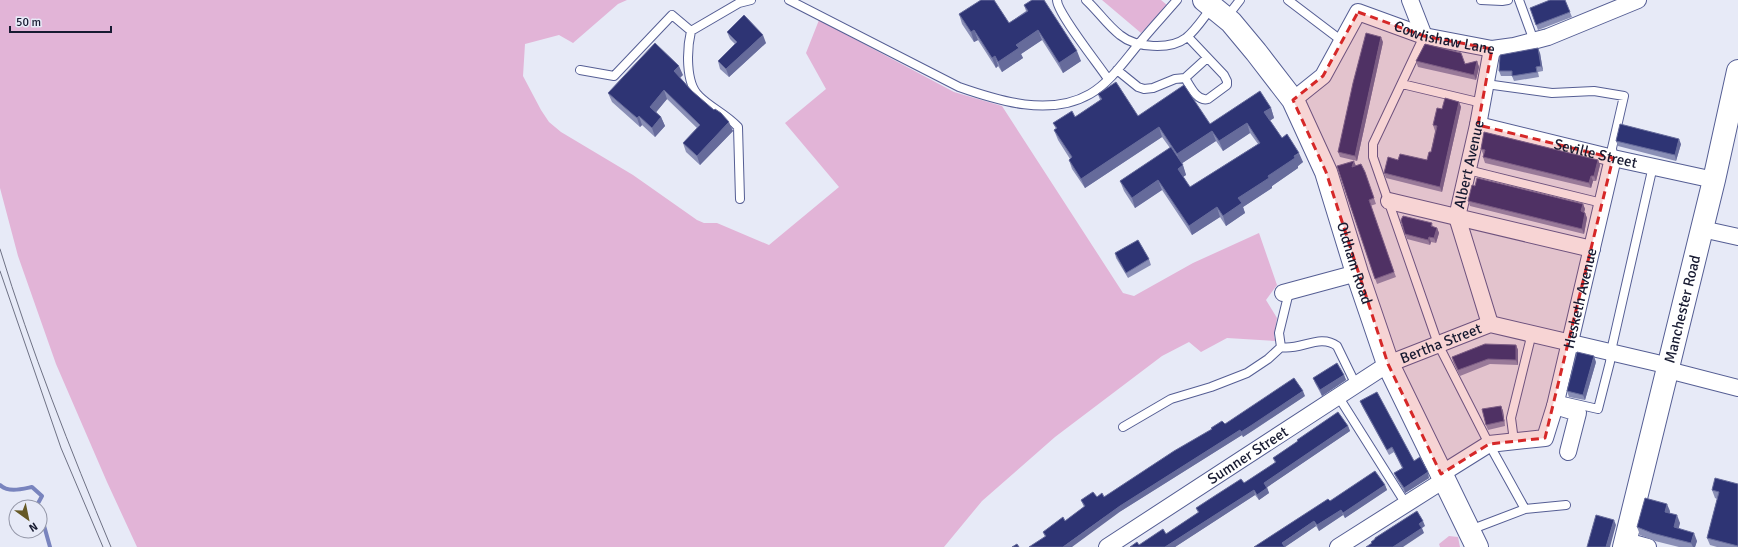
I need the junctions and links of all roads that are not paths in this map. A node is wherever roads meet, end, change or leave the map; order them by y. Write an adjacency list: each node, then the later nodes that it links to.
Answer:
1 (751, 0): 14 (lane)
2 (789, 0): 26 (lane)
3 (1057, 0): 26 (lane)
4 (1086, 0): 19 (lane)
5 (1177, 0): 19 (lane)
6 (1240, 0): 13 (lane)
7 (1288, 0): 17 (lane)
8 (1410, 0): 15 (street)
9 (1481, 0): 10 (lane)
10 (1508, 0)
11 (1519, 0): 18 (lane)
12 (1638, 0): 18 (street, Cowlishaw Lane)
13 (1214, 8): 16 (lane); 29 (main road, Oldham Road)
14 (691, 31): 22 (lane); 36 (lane)
15 (1424, 36): 17 (street, Cowlishaw Lane); 20 (street, Cowlishaw Lane); 27 (lane)
16 (1188, 37): 19 (lane); 21 (lane)
17 (1342, 41): 29 (street, Cowlishaw Lane)
18 (1534, 41): 20 (street, Cowlishaw Lane)
19 (1138, 45): 23 (lane)
20 (1492, 49): 28 (street, Albert Avenue)
21 (1207, 58): 25 (lane); 25 (lane)
22 (580, 70)
23 (1117, 70): 25 (lane); 26 (lane)
24 (1738, 71): 35 (main road, Manchester Road)
25 (1185, 78)
26 (1108, 79)
27 (1402, 84): 30 (lane); 37 (lane)
28 (1486, 84): 30 (street, Albert Avenue); 32 (lane)
29 (1293, 100): 43 (main road, Oldham Road)
30 (1482, 103): 31 (street, Albert Avenue)
31 (1478, 126): 32 (street, Seville Street); 34 (street, Albert Avenue)
32 (1613, 158): 33 (street, Seville Street); 38 (street, Hesketh Avenue)
33 (1653, 166): 35 (street, Seville Street); 50 (lane)
34 (1468, 170): 38 (lane); 39 (street, Albert Avenue)
35 (1714, 180): 40 (main road, Manchester Road)
36 (740, 199)
37 (1389, 202): 39 (street); 48 (lane)
38 (1602, 202): 42 (street, Hesketh Avenue)
39 (1457, 217): 42 (street); 45 (street, Albert Avenue)
40 (1702, 229): 41 (street); 52 (main road, Manchester Road)
41 (1738, 237)
42 (1592, 248): 47 (street, Hesketh Avenue)
43 (1357, 273): 44 (street); 51 (main road, Oldham Road)
44 (1286, 293): 49 (lane)
45 (1490, 324): 46 (street, Bertha Street); 48 (street, Bertha Street)
46 (1532, 333): 47 (street, Bertha Street); 58 (lane)
47 (1569, 342): 50 (street, Bertha Street); 56 (street, Hesketh Avenue)
48 (1438, 344): 51 (street, Bertha Street); 59 (lane)
49 (1281, 347): 53 (lane); 57 (lane)
50 (1611, 351): 52 (street, Bertha Street); 56 (lane)
51 (1388, 364): 53 (street, Sumner Street); 61 (main road, Oldham Road)
52 (1662, 366): 54 (street, Bertha Street); 66 (main road, Manchester Road)
53 (1356, 385): 55 (street, Sumner Street)
54 (1738, 388)
55 (1338, 396): 62 (lane); 67 (street, Sumner Street)
56 (1556, 403): 58 (street, Hesketh Avenue); 60 (street)
57 (1123, 426)
58 (1514, 441): 59 (street)
59 (1489, 444): 61 (street); 64 (lane)
60 (1568, 452)
61 (1442, 477): 62 (street); 65 (main road, Oldham Road)
62 (1406, 504): 68 (street)
63 (1566, 505): 64 (lane)
64 (1525, 509): 65 (lane)
65 (1473, 538)
66 (1625, 544): 69 (street)
67 (1107, 547)
68 (1338, 547)
69 (1648, 547)

